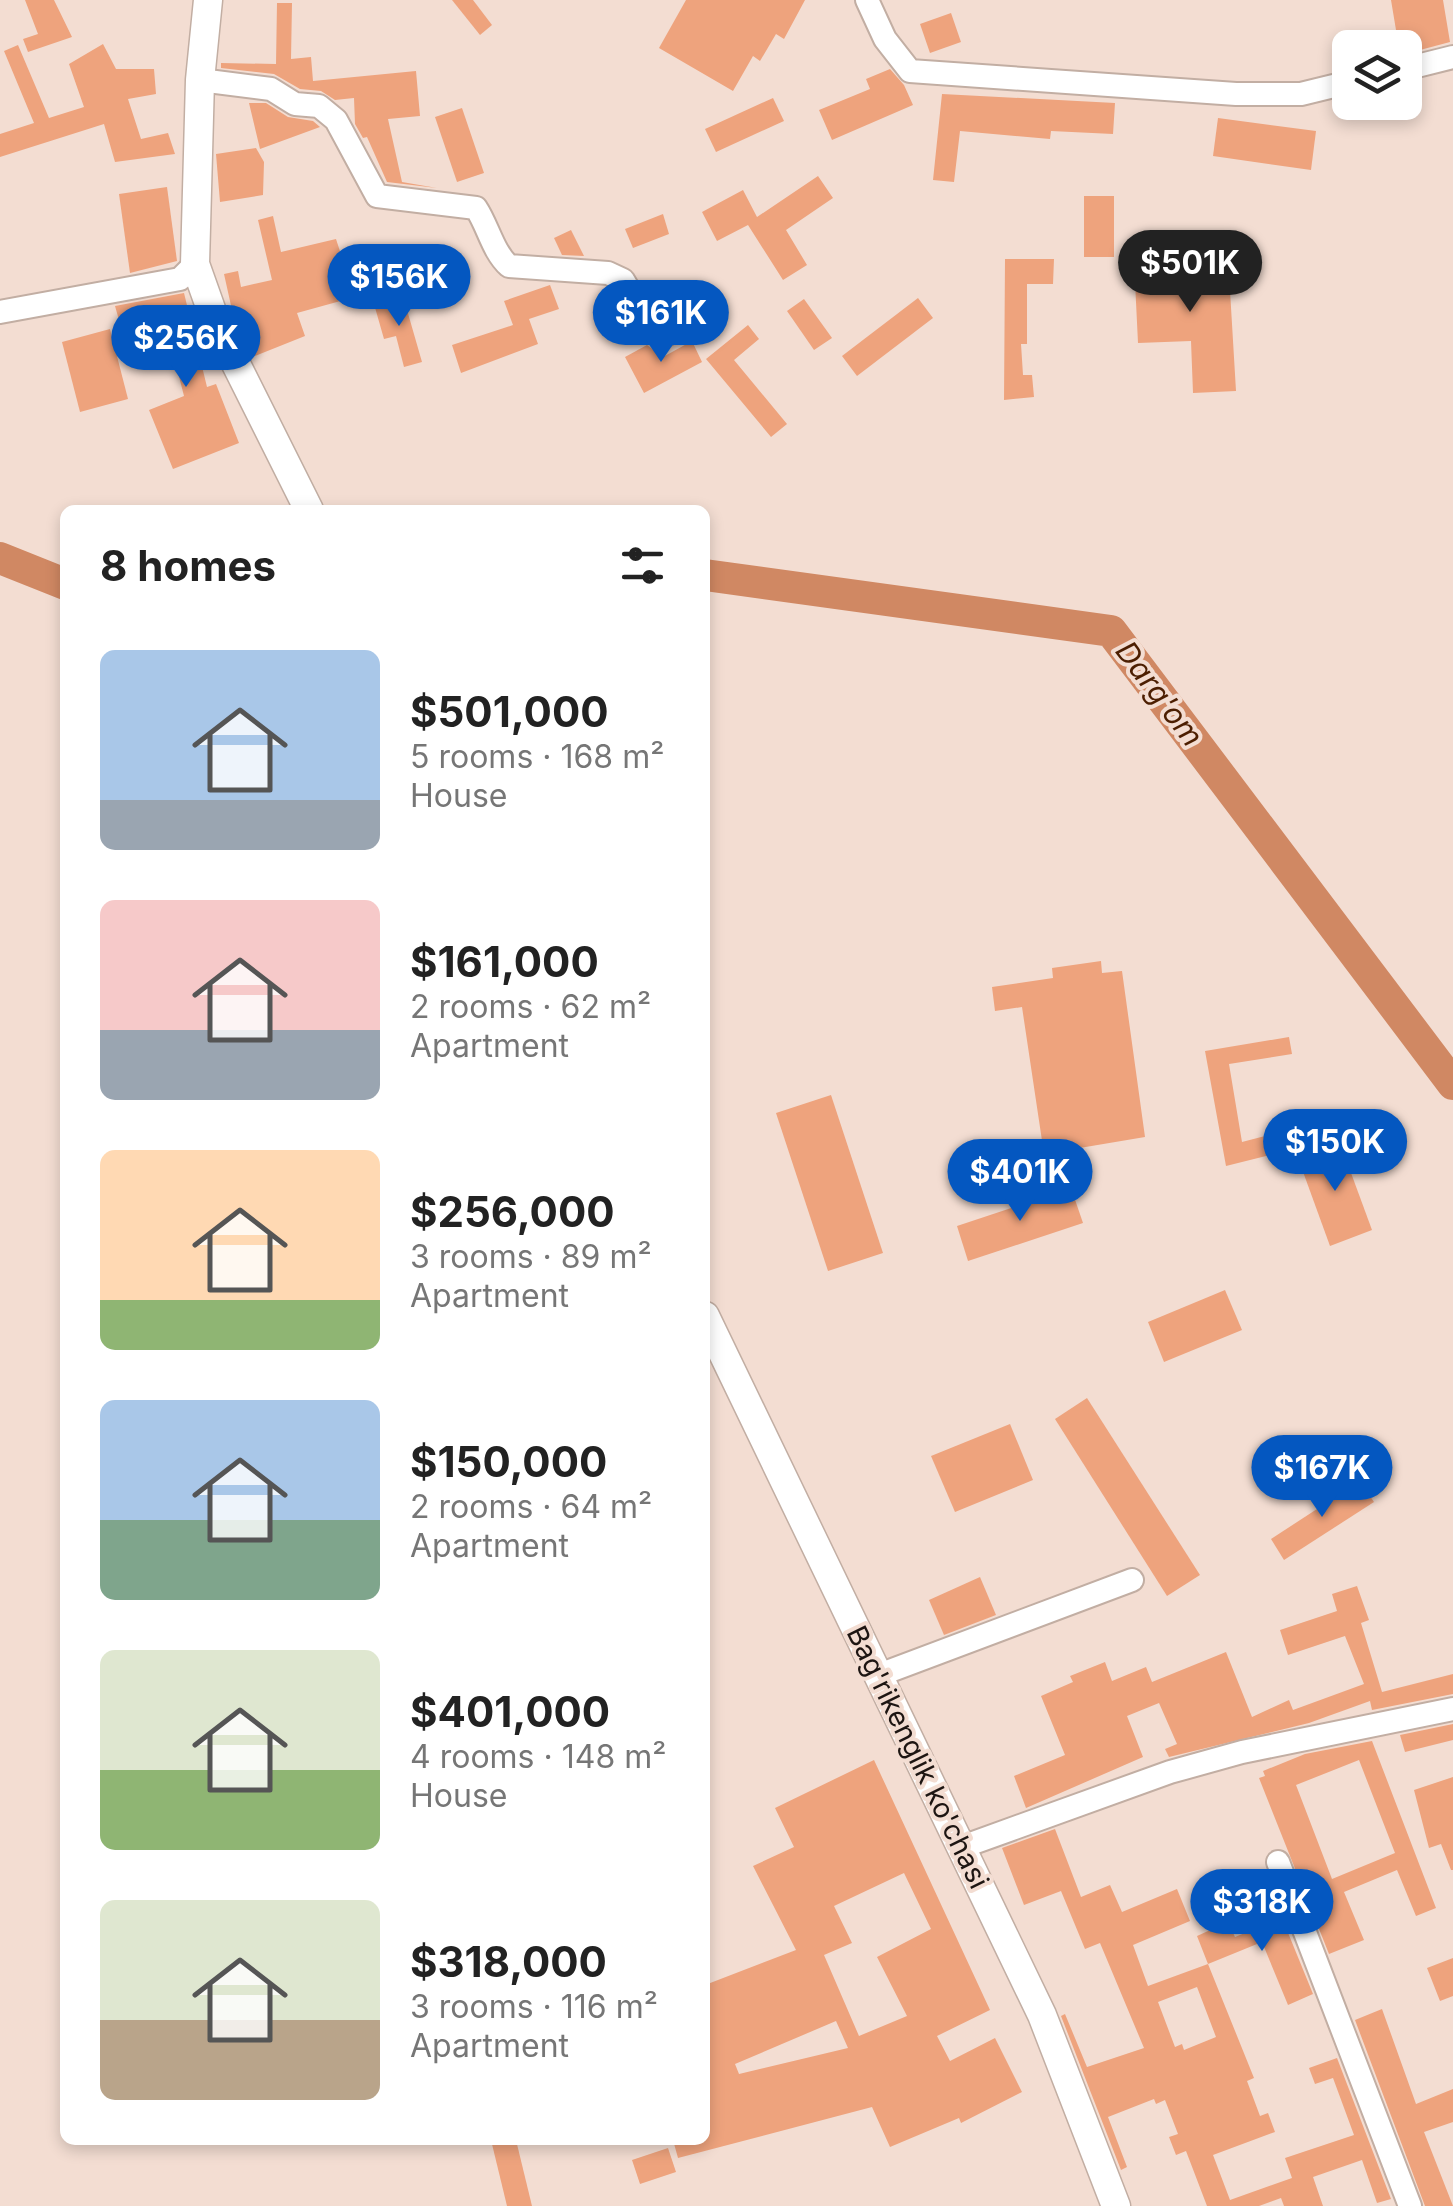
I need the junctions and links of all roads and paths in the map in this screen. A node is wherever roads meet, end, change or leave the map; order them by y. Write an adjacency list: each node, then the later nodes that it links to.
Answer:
1 (208, 0): 5 (main road)
2 (867, 0): 6 (street)
3 (1453, 57): 4 (street)
4 (1422, 65)
5 (200, 80): 7 (main road); 9 (street)
6 (1332, 86)
7 (195, 264): 8 (street); 10 (main road)
8 (0, 312)
9 (691, 323)
10 (306, 505)
11 (710, 1326): 13 (main road, Bag'rikenglik ko'chasi)
12 (1132, 1580): 13 (street)
13 (879, 1676): 15 (main road, Bag'rikenglik ko'chasi)
14 (1453, 1710): 15 (street)
15 (962, 1846): 17 (main road, Bag'rikenglik ko'chasi)
16 (1278, 1862): 18 (street)
17 (1116, 2206)
18 (1410, 2206)

